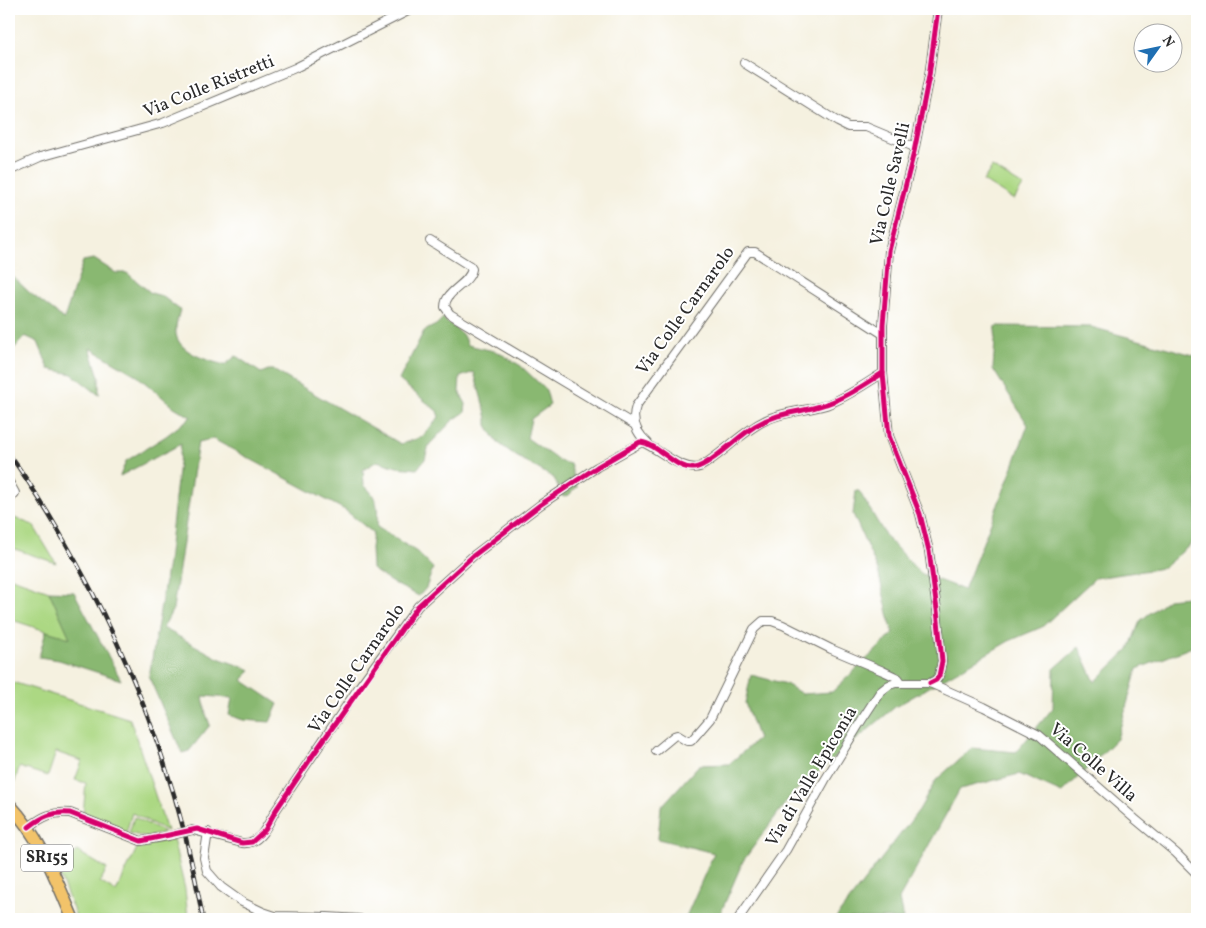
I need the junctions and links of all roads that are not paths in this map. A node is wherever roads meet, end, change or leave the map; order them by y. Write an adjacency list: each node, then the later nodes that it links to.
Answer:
1 (412, 9): 5 (street, Via Colle Ristretti)
2 (938, 9): 4 (street, Via Colle Savelli)
3 (744, 63): 4 (street)
4 (914, 147): 7 (street, Via Colle Savelli)
5 (9, 171)
6 (430, 241): 9 (street)
7 (883, 334): 8 (street, Via Colle Savelli); 9 (street, Via Colle Carnarolo)
8 (883, 374): 10 (street); 14 (street, Via Colle Savelli)
9 (635, 425): 10 (street)
10 (652, 446): 18 (street, Via Colle Carnarolo)
11 (9, 482): 12 (street)
12 (9, 500)
13 (901, 682): 14 (street); 15 (street); 22 (street, Via di Valle Epiconia)
14 (930, 683): 19 (street, Via Colle Villa)
15 (656, 751)
16 (9, 804): 17 (main road, SR155)
17 (29, 827): 18 (street, Via Colle Carnarolo, bridge); 20 (main road, SR155)
18 (208, 832): 21 (street)
19 (1197, 874)
20 (73, 919)
21 (360, 919)
22 (738, 919)

